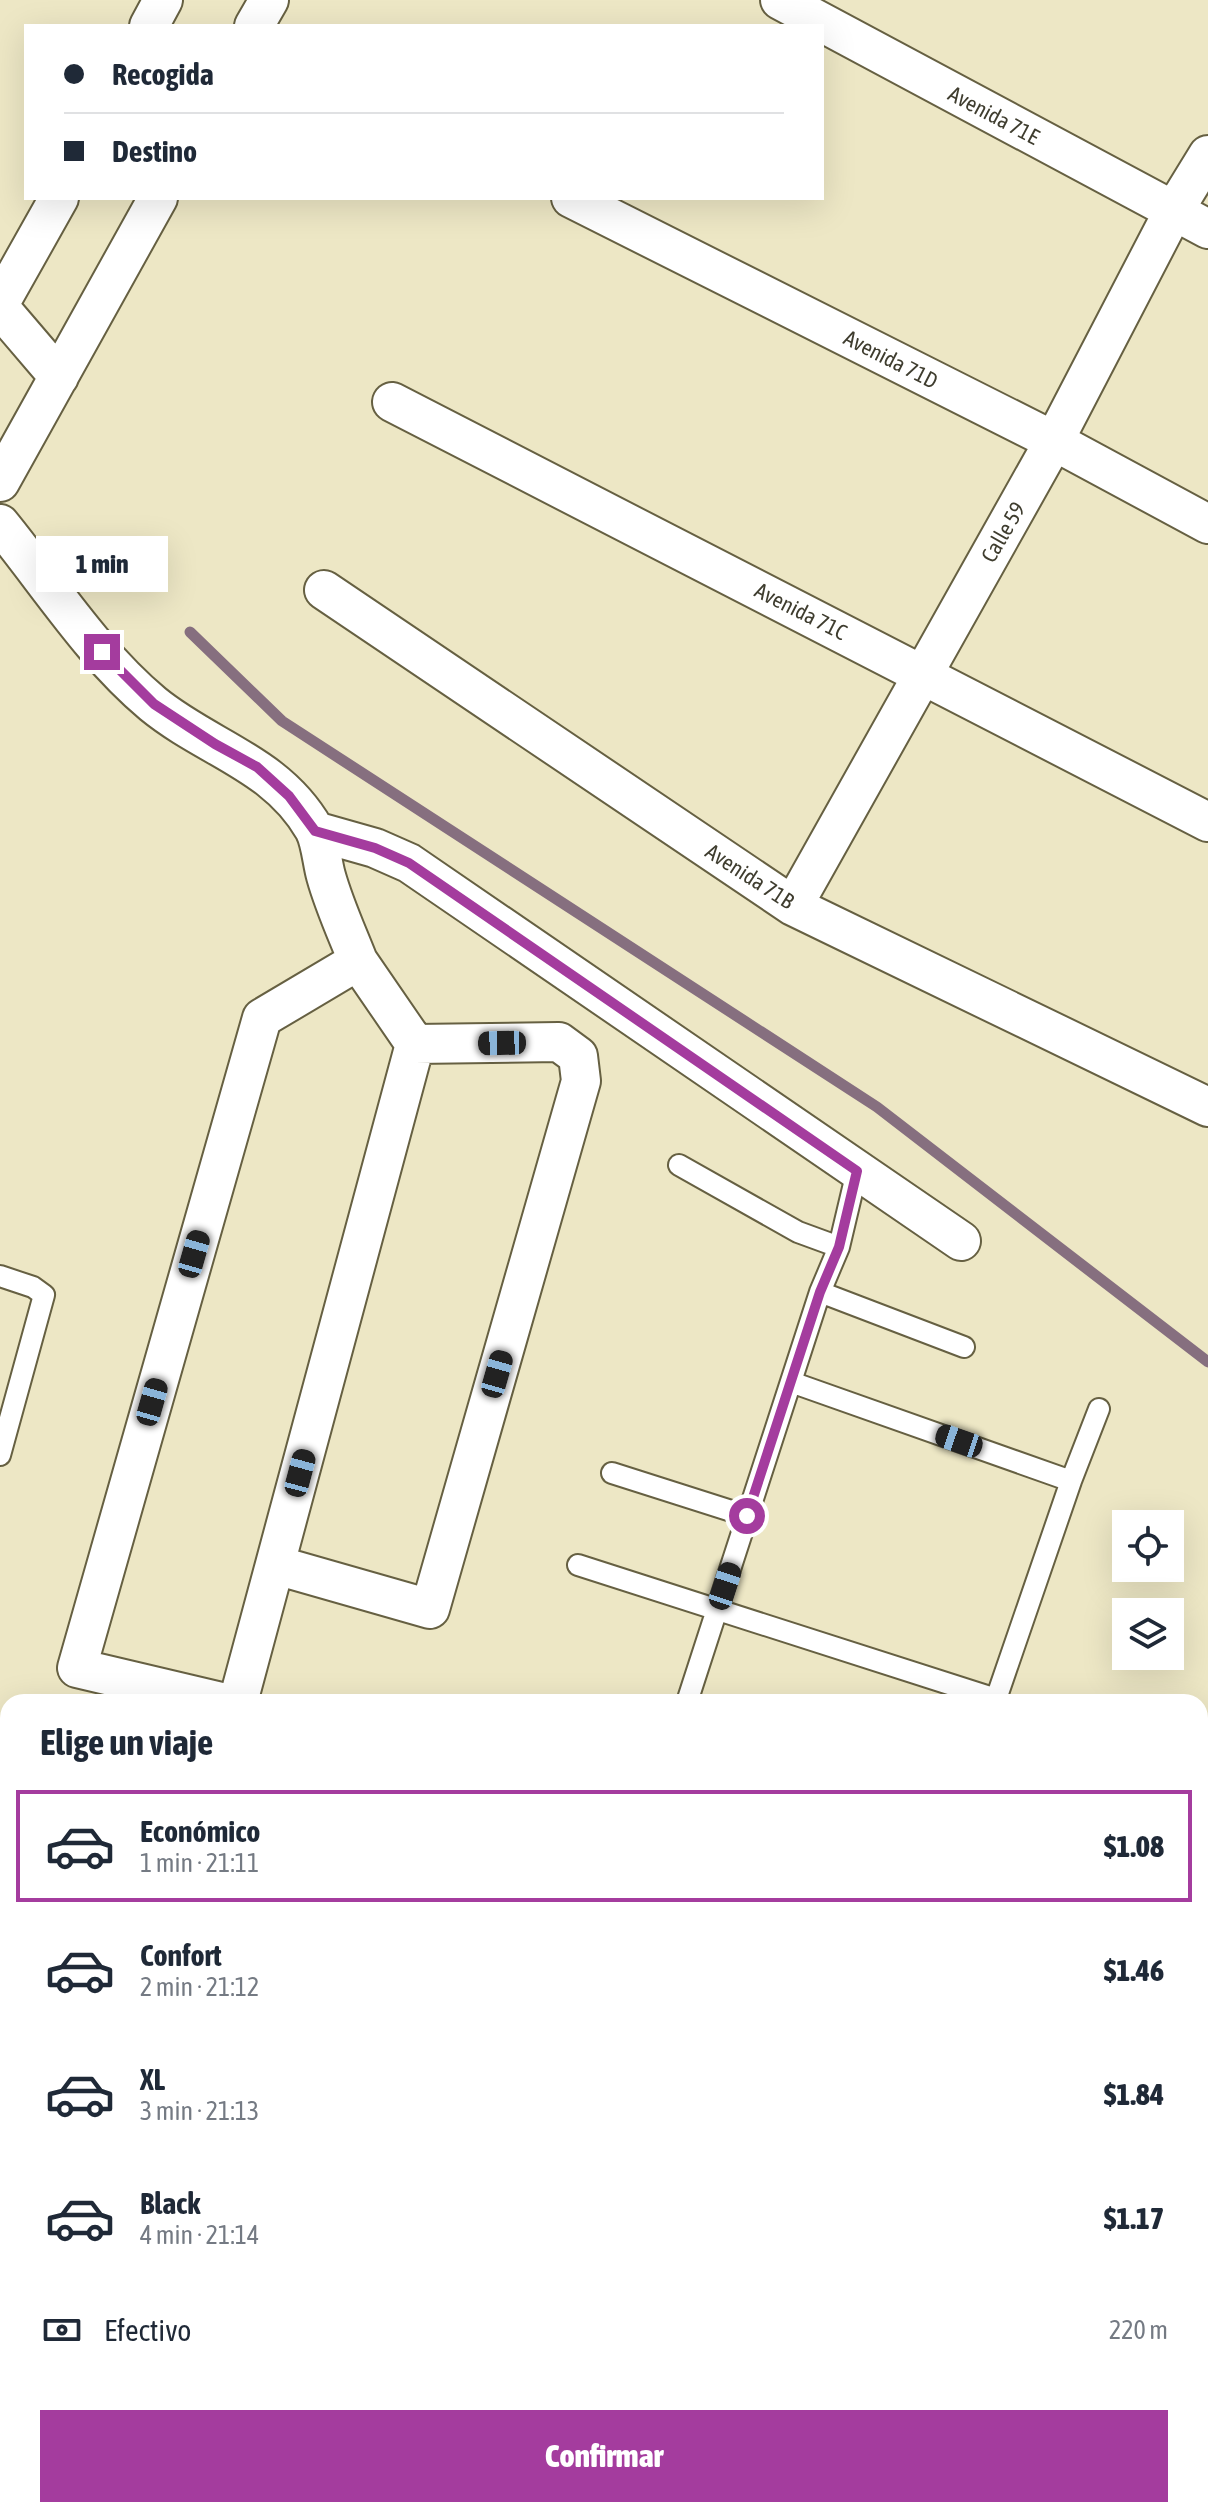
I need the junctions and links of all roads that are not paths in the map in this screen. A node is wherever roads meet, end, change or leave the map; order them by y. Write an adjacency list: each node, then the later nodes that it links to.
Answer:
1 (163, 0): 4 (street)
2 (269, 0): 5 (street)
3 (780, 0): 10 (street, Avenida 71E)
4 (150, 24)
5 (255, 24)
6 (1208, 155): 10 (street, Calle 59)
7 (58, 200): 12 (street)
8 (157, 200): 13 (street)
9 (575, 200): 15 (street, Avenida 71D)
10 (1173, 212): 11 (street, Avenida 71E); 15 (street, Calle 59)
11 (1208, 229)
12 (0, 306): 13 (street)
13 (59, 377): 16 (street)
14 (392, 402): 20 (street, Avenida 71C)
15 (1054, 441): 18 (street, Avenida 71D); 20 (street, Calle 59)
16 (0, 482)
17 (0, 524): 22 (street)
18 (1208, 524)
19 (324, 590): 23 (street, Avenida 71B)
20 (922, 674): 21 (street, Avenida 71C); 23 (street, Calle 59)
21 (1208, 822)
22 (315, 831): 24 (street); 28 (street)
23 (793, 906): 26 (street, Avenida 71B)
24 (358, 961): 25 (street); 43 (street)
25 (415, 1044): 40 (street); 40 (street)
26 (1208, 1107)
27 (679, 1165): 30 (lane)
28 (857, 1171): 29 (street); 30 (lane)
29 (961, 1241)
30 (839, 1247): 32 (lane)
31 (0, 1276): 36 (lane)
32 (820, 1292): 33 (lane); 34 (lane)
33 (964, 1347)
34 (791, 1382): 38 (lane); 39 (lane)
35 (1099, 1409): 38 (lane)
36 (0, 1455)
37 (612, 1473): 39 (lane)
38 (1071, 1481): 47 (lane)
39 (747, 1516): 42 (lane)
40 (276, 1565): 44 (street)
41 (578, 1565): 42 (lane)
42 (717, 1610): 45 (lane); 46 (lane)
43 (187, 1694)
44 (240, 1694)
45 (690, 1694)
46 (975, 1694)
47 (998, 1694)

